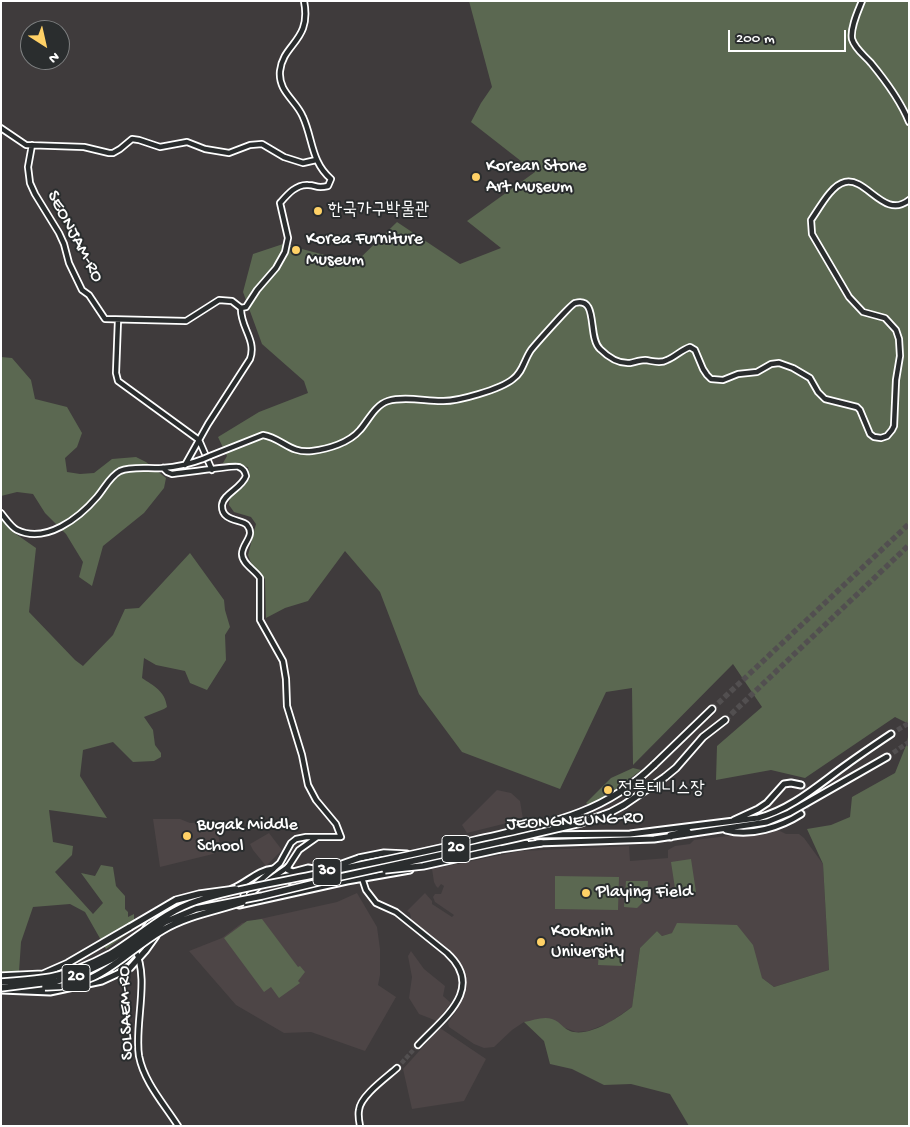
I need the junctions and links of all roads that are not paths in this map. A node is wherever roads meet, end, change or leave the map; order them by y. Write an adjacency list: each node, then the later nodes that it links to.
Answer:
1 (304, 1): 6 (street)
2 (862, 1): 3 (street)
3 (909, 122)
4 (1, 128): 5 (street)
5 (32, 145): 6 (street); 9 (street, SEONJAM-RO)
6 (316, 160): 8 (street)
7 (909, 200): 11 (street, bridge)
8 (241, 308): 9 (street, SEONJAM-RO); 10 (street)
9 (118, 320): 10 (street)
10 (199, 440): 11 (street); 13 (street)
11 (185, 465): 12 (street)
12 (164, 468): 13 (street); 14 (street)
13 (212, 470): 25 (street)
14 (1, 513)
15 (712, 709): 36 (highway, 30, bridge)
16 (724, 720): 37 (highway, 30, bridge)
17 (891, 734): 21 (main road, JEONGNEUNG-RO / 20)
18 (887, 757): 23 (main road, JEONGNEUNG-RO / 20)
19 (801, 785): 21 (main road)
20 (800, 814): 23 (main road)
21 (730, 823): 22 (main road, JEONGNEUNG-RO / 20)
22 (705, 825): 24 (main road); 27 (main road, JEONGNEUNG-RO / 20)
23 (724, 830): 24 (main road, JEONGNEUNG-RO / 20)
24 (671, 837): 26 (main road, JEONGNEUNG-RO / 20)
25 (308, 839): 31 (street); 32 (street)
26 (541, 843): 28 (main road, JEONGNEUNG-RO / 20); 29 (main road, JEONGNEUNG-RO); 37 (highway, bridge)
27 (473, 845): 34 (main road, JEONGNEUNG-RO / 20); 35 (street); 36 (highway, bridge)
28 (481, 851): 29 (main road, JEONGNEUNG-RO / 20); 30 (main road, JEONGNEUNG-RO)
29 (456, 861): 30 (main road, JEONGNEUNG-RO / 20)
30 (436, 865): 37 (main road, JEONGNEUNG-RO / 20)
31 (288, 867): 33 (main road); 38 (street)
32 (273, 869): 40 (street); 41 (main road)
33 (293, 872): 34 (main road); 38 (main road)
34 (343, 872): 35 (street); 38 (main road); 39 (main road, JEONGNEUNG-RO / 20)
35 (368, 873): 37 (street)
36 (314, 875): 39 (highway, 30, bridge)
37 (361, 875): 42 (highway, 30, bridge); 43 (main road, JEONGNEUNG-RO / 20); 49 (street)
38 (273, 878): 39 (street)
39 (255, 888): 40 (main road, JEONGNEUNG-RO / 20); 43 (street); 46 (highway, bridge); 47 (highway, 30, bridge)
40 (244, 891): 41 (main road, JEONGNEUNG-RO / 20); 43 (street)
41 (219, 893): 44 (main road, JEONGNEUNG-RO / 20)
42 (262, 896): 48 (highway, 30, bridge); 48 (highway, bridge)
43 (242, 903): 45 (main road, JEONGNEUNG-RO / 20)
44 (135, 950): 45 (street, SOLSAEM-RO); 47 (main road, JEONGNEUNG-RO / 20)
45 (139, 958): 48 (main road, JEONGNEUNG-RO / 20); 51 (street, SOLSAEM-RO)
46 (1, 976)
47 (1, 981)
48 (1, 989)
49 (418, 1045)
50 (397, 1068): 52 (street)
51 (178, 1126)
52 (360, 1126)

